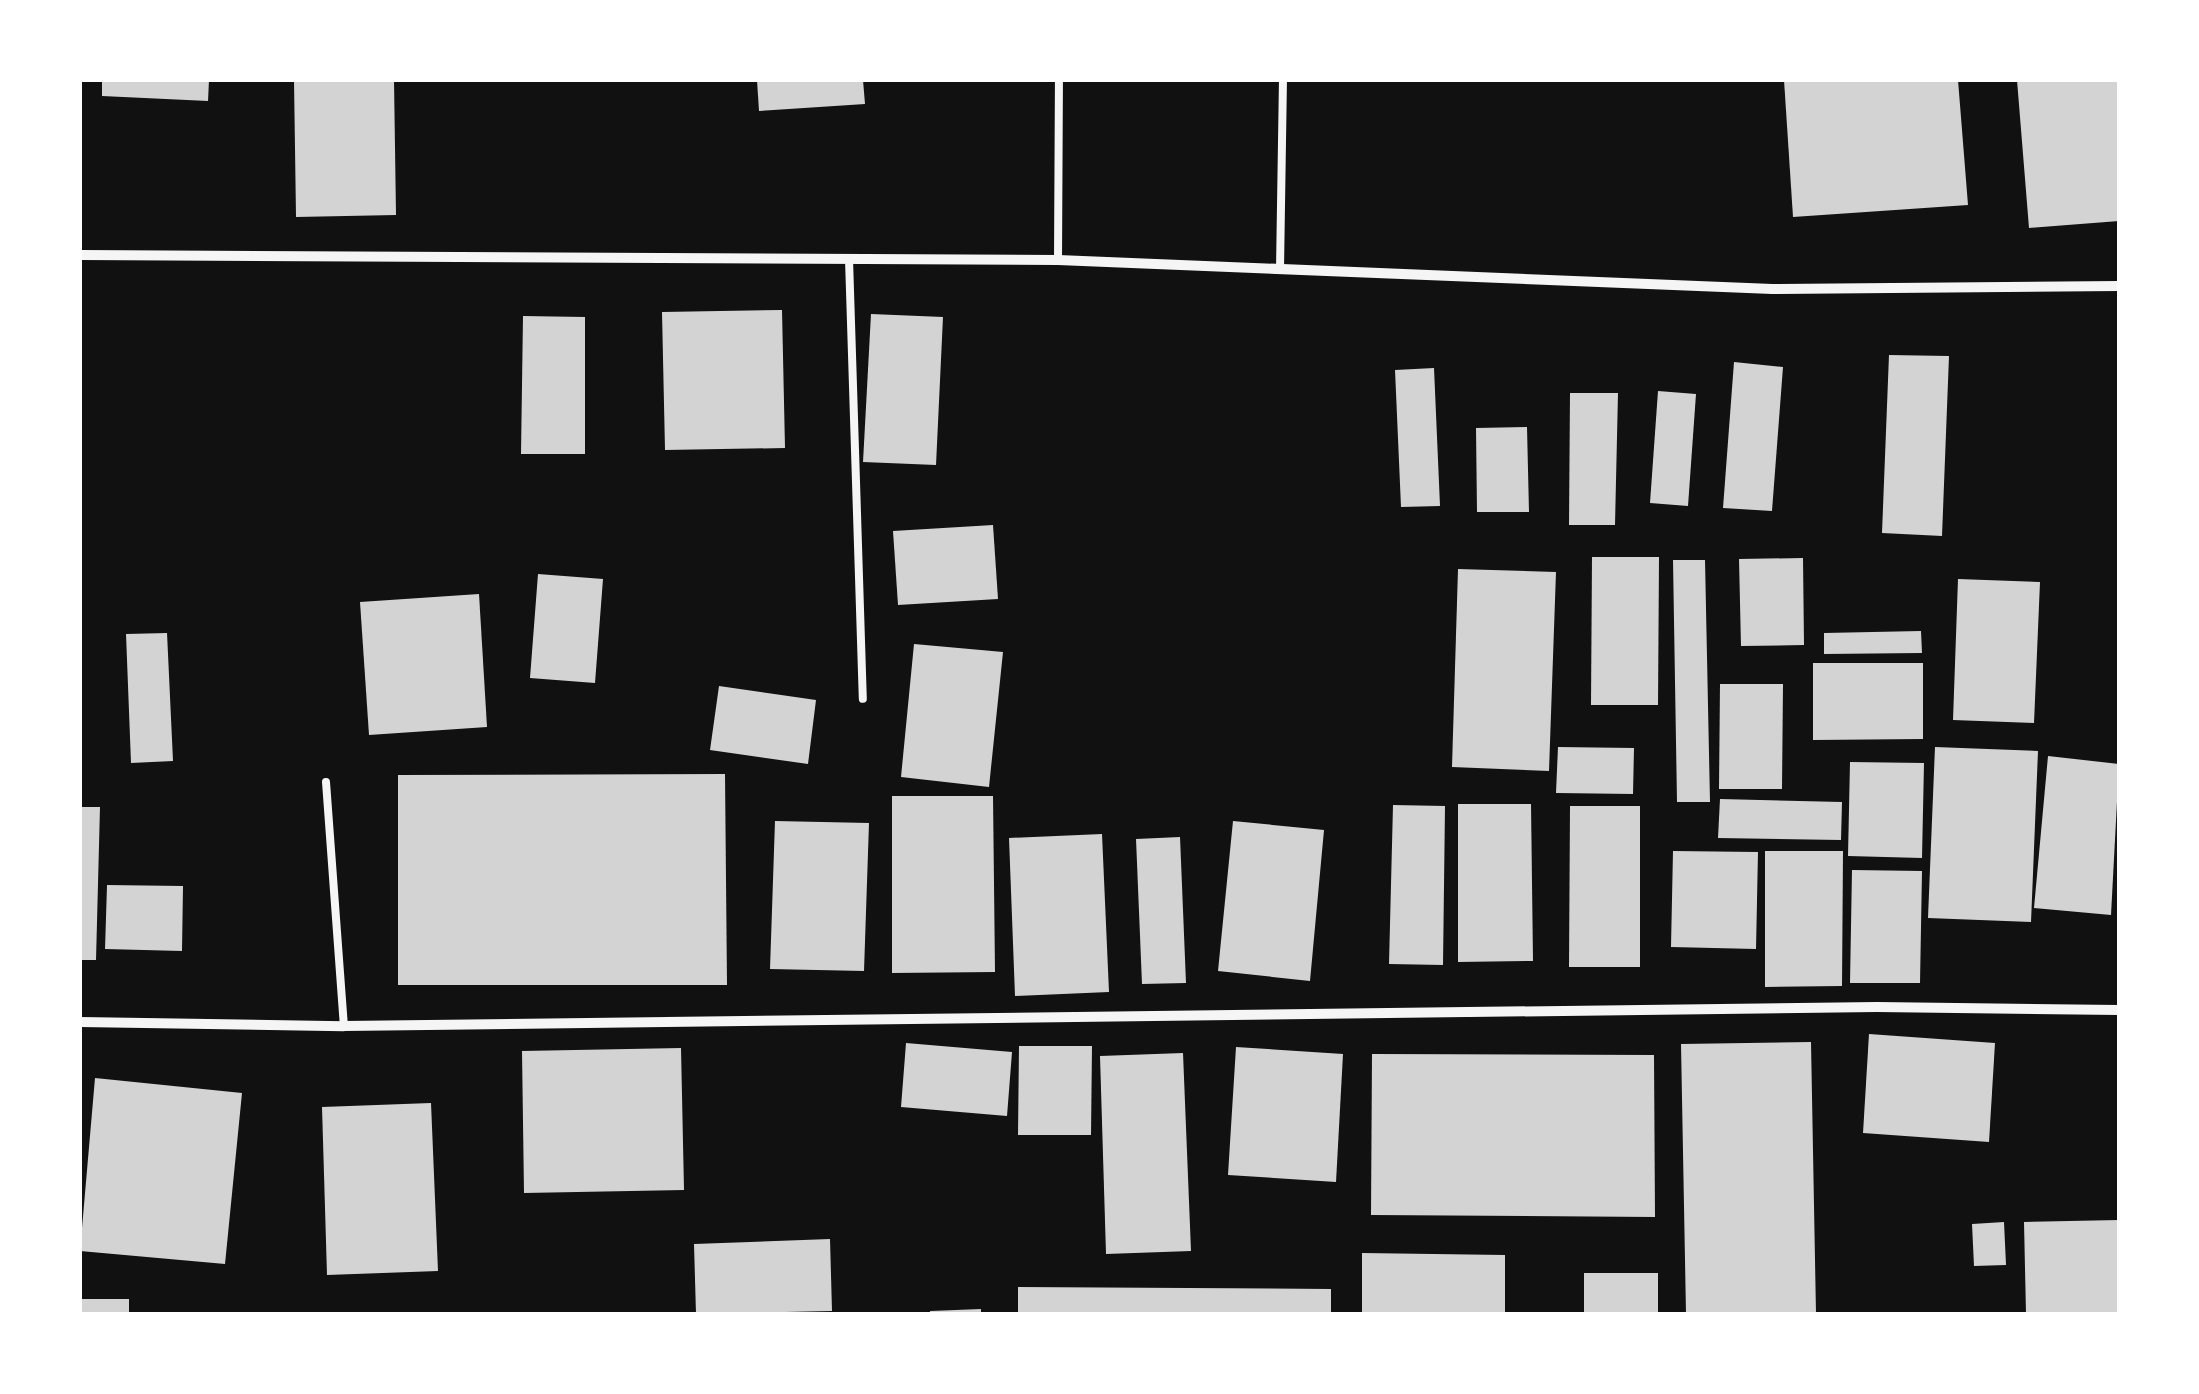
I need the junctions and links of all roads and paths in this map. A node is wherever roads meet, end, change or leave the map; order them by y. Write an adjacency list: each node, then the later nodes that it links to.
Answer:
1 (1059, 80): 5 (lane)
2 (1283, 80): 6 (lane)
3 (80, 255): 4 (street)
4 (849, 259): 5 (street); 8 (lane)
5 (1058, 260): 6 (street)
6 (1280, 269): 7 (street)
7 (2119, 286)
8 (863, 699)
9 (326, 782): 12 (lane)
10 (2119, 1010): 12 (street)
11 (80, 1022): 12 (street)
12 (344, 1026)

